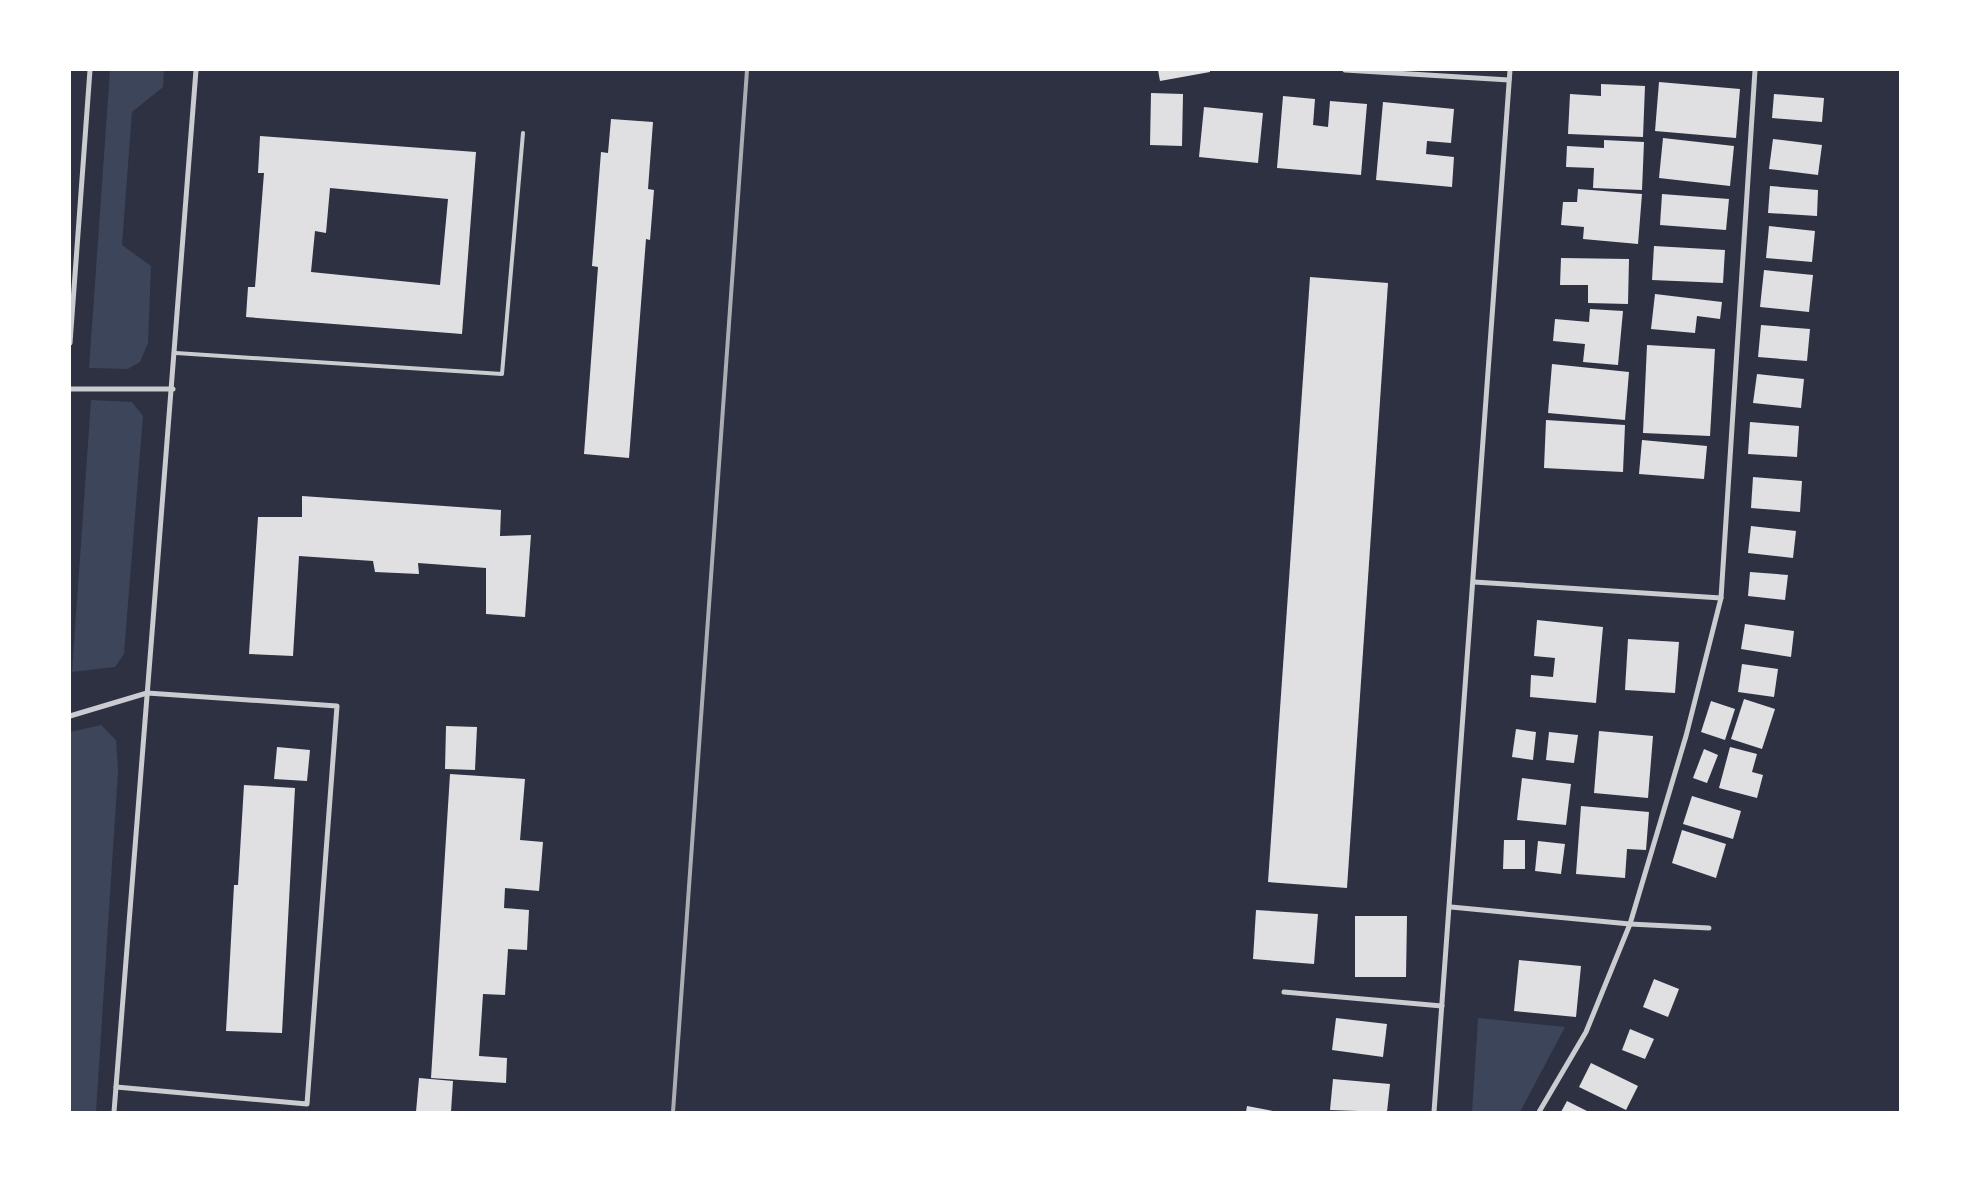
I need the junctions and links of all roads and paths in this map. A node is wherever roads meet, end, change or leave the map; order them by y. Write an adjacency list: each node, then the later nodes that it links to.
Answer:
1 (90, 70): 8 (street)
2 (196, 70): 9 (street)
3 (1345, 70): 6 (street)
4 (1510, 70): 6 (street)
5 (1755, 70): 13 (street)
6 (1509, 80): 12 (street)
7 (523, 133): 9 (lane)
8 (70, 343)
9 (176, 353): 11 (street)
10 (70, 389): 11 (street)
11 (172, 389): 14 (street)
12 (1474, 582): 13 (street); 16 (street)
13 (1721, 598): 17 (street)
14 (147, 693): 15 (street); 21 (street); 21 (street)
15 (70, 716)
16 (1451, 907): 17 (street); 20 (street)
17 (1630, 924): 18 (street); 24 (street)
18 (1709, 928)
19 (1284, 992): 20 (street)
20 (1442, 1006): 23 (street)
21 (116, 1087): 22 (street)
22 (114, 1112)
23 (1434, 1112)
24 (1539, 1112)

